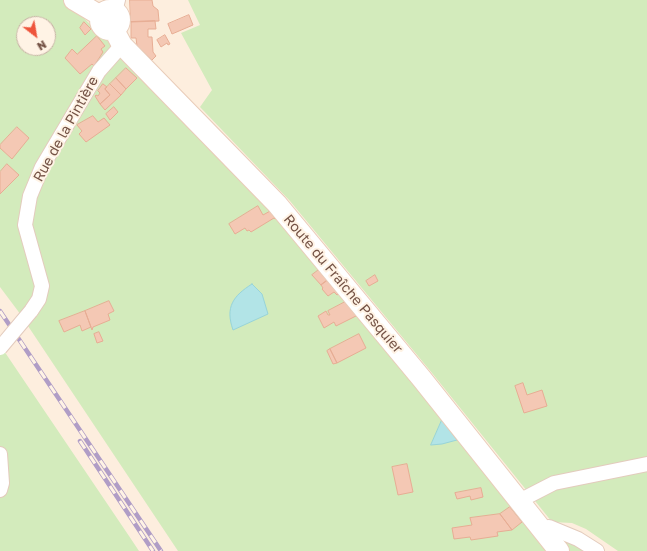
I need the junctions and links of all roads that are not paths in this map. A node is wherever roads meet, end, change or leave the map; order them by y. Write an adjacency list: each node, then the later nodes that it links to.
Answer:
1 (74, 0): 2 (main road, Route du Fraîche Pasquier)
2 (114, 20): 3 (street, Rue de la Pintière, bridge); 7 (main road, Route du Fraîche Pasquier)
3 (0, 348)
4 (0, 454): 6 (street)
5 (647, 464): 7 (street)
6 (0, 490)
7 (519, 501): 8 (main road, Route du Fraîche Pasquier)
8 (543, 531): 9 (main road, Route du Fraîche Pasquier); 10 (street)
9 (558, 551)
10 (597, 551)

